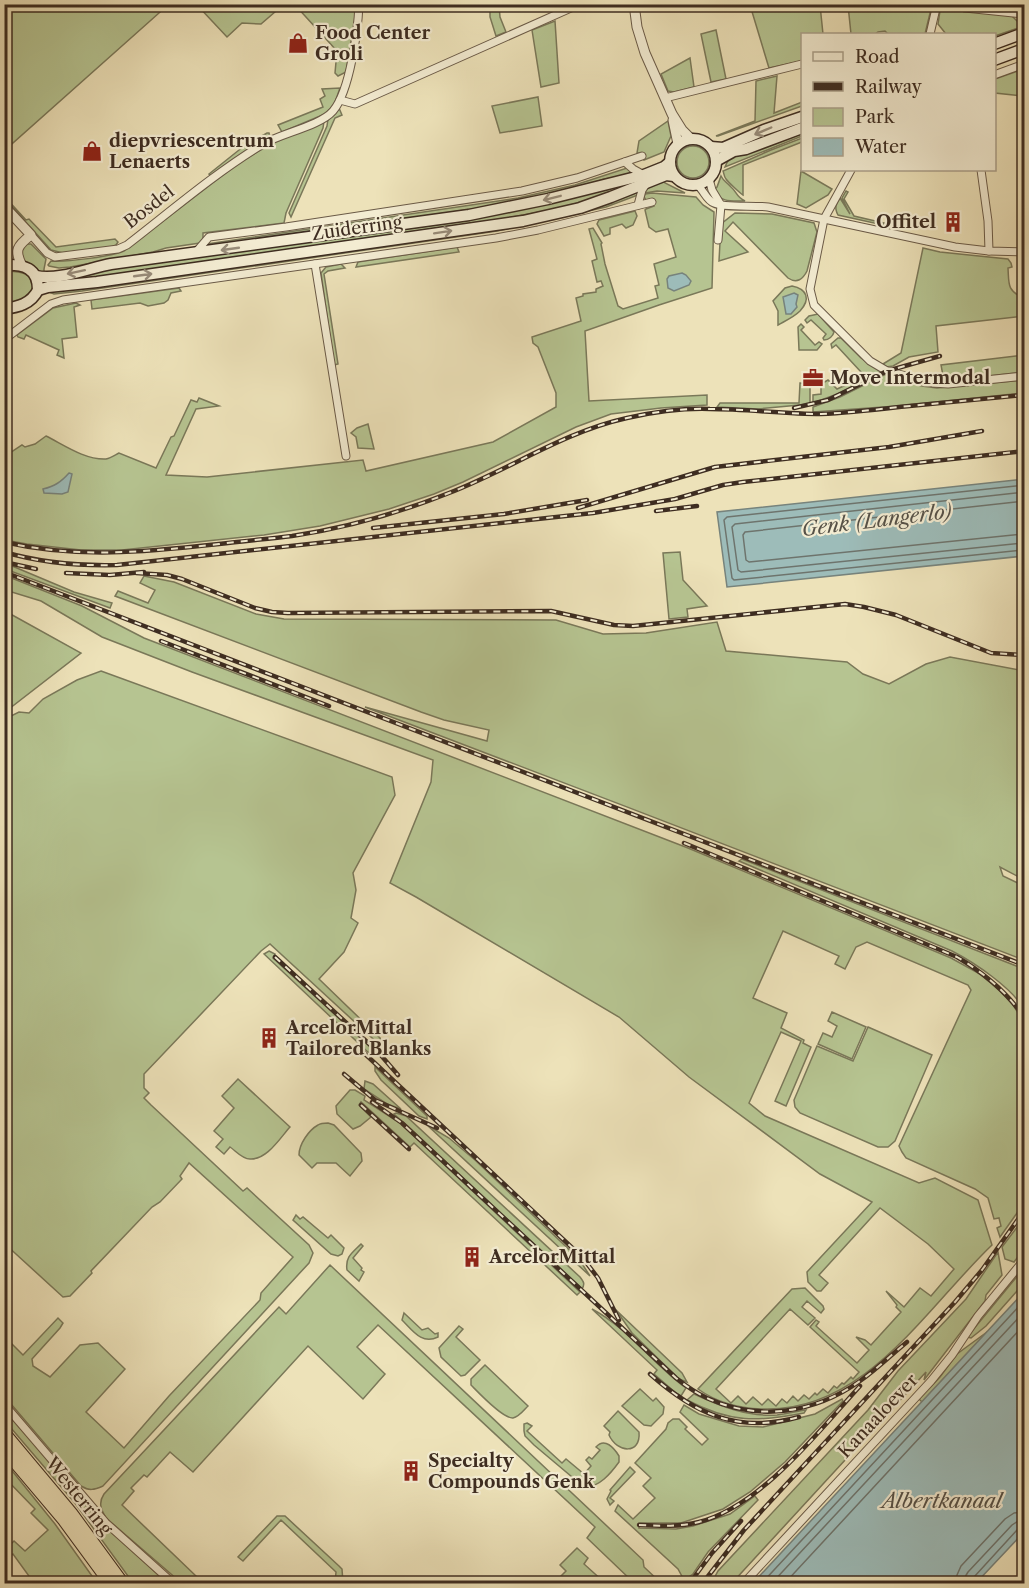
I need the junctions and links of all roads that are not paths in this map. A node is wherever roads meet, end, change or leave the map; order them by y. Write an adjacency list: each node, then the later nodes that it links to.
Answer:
1 (359, 4): 16 (street)
2 (580, 4): 16 (street)
3 (634, 4): 15 (street)
4 (937, 4): 7 (street)
5 (958, 4): 6 (street)
6 (1024, 14)
7 (931, 32)
8 (1024, 33): 9 (main road)
9 (996, 43)
10 (1024, 50): 11 (main road)
11 (996, 59)
12 (801, 64): 15 (street)
13 (1024, 64): 14 (street)
14 (996, 74)
15 (665, 98): 17 (street)
16 (340, 100): 38 (street, Bosdel)
17 (672, 114): 20 (street); 21 (street)
18 (801, 117): 22 (main road, one-way to 22)
19 (801, 128): 24 (main road)
20 (691, 139): 21 (main road); 22 (main road)
21 (678, 144): 26 (main road)
22 (711, 147): 24 (main road)
23 (642, 156): 25 (street, Zuiderring)
24 (716, 161): 31 (main road)
25 (625, 162): 30 (street); 42 (street, Zuiderring)
26 (670, 162): 29 (main road); 30 (main road, Zuiderring)
27 (850, 171): 37 (street)
28 (981, 171): 40 (street)
29 (674, 176): 30 (main road, Zuiderring); 32 (main road)
30 (646, 178): 34 (street); 42 (main road, Zuiderring, one-way to 42); 47 (main road, Zuiderring, one-way to 30)
31 (709, 179): 32 (main road); 35 (street)
32 (697, 185): 35 (street)
33 (652, 202): 34 (street, Zuiderring)
34 (638, 205): 43 (street, Zuiderring)
35 (721, 205): 37 (street); 39 (street)
36 (4, 206): 38 (street)
37 (824, 219): 40 (street); 50 (street)
38 (28, 232): 44 (street); 45 (street)
39 (718, 240)
40 (989, 251): 41 (street)
41 (1024, 252)
42 (195, 254): 46 (main road, Zuiderring, one-way to 46)
43 (315, 264): 49 (street, Zuiderring); 51 (street, Zuiderring)
44 (4, 265): 45 (main road)
45 (22, 266): 46 (main road)
46 (36, 276): 47 (main road)
47 (38, 290): 48 (main road, Zuiderring)
48 (4, 309)
49 (4, 337)
50 (1024, 376)
51 (346, 456)
52 (1024, 1260): 59 (street, Kanaaloever)
53 (4, 1404): 58 (street)
54 (4, 1433): 57 (highway, Westerring)
55 (4, 1449): 56 (highway, Westerring)
56 (111, 1584)
57 (123, 1584)
58 (174, 1584)
59 (743, 1584)

